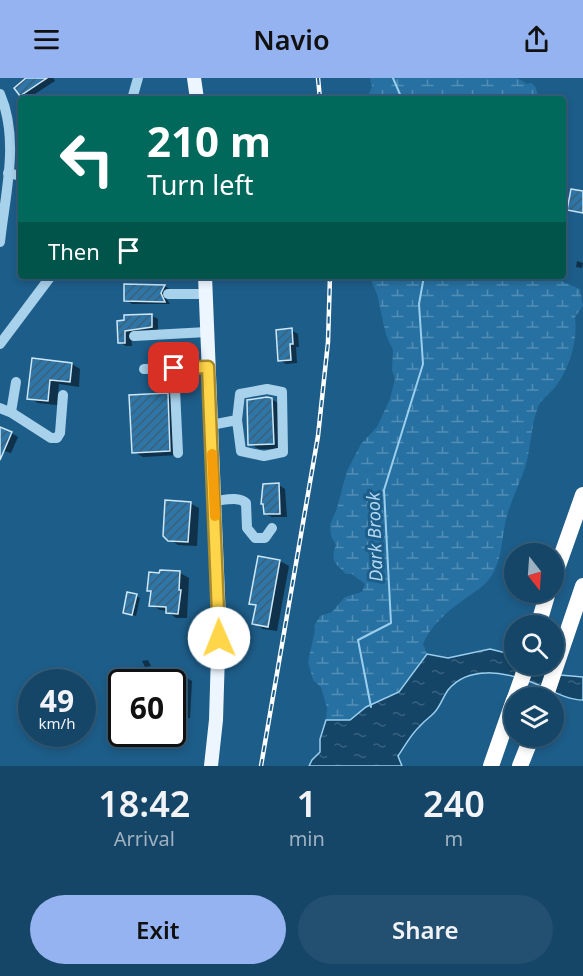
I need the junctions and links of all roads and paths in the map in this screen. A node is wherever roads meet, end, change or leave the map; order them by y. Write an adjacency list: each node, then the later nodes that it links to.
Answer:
1 (138, 78): 4 (street)
2 (194, 78): 5 (main road)
3 (0, 93): 6 (street)
4 (133, 96)
5 (197, 96)
6 (5, 132): 7 (street)
7 (8, 173): 8 (street); 9 (street)
8 (18, 175)
9 (0, 242)
10 (49, 279): 15 (street)
11 (205, 279): 13 (main road)
12 (168, 294): 13 (street)
13 (206, 294): 14 (main road)
14 (207, 332): 16 (street); 17 (main road)
15 (2, 335)
16 (134, 336)
17 (208, 367): 18 (street); 24 (main road)
18 (174, 368): 19 (street); 25 (street)
19 (144, 369)
20 (16, 382): 22 (street)
21 (63, 395): 22 (street)
22 (5, 410)
23 (237, 420): 23 (street); 24 (street)
24 (211, 425): 27 (main road)
25 (178, 453)
26 (583, 495): 29 (highway)
27 (214, 501): 28 (street); 34 (main road)
28 (272, 528)
29 (564, 549)
30 (583, 586): 31 (highway)
31 (549, 687)
32 (504, 730): 35 (highway)
33 (528, 747): 36 (highway)
34 (211, 766)
35 (491, 766)
36 (520, 766)

